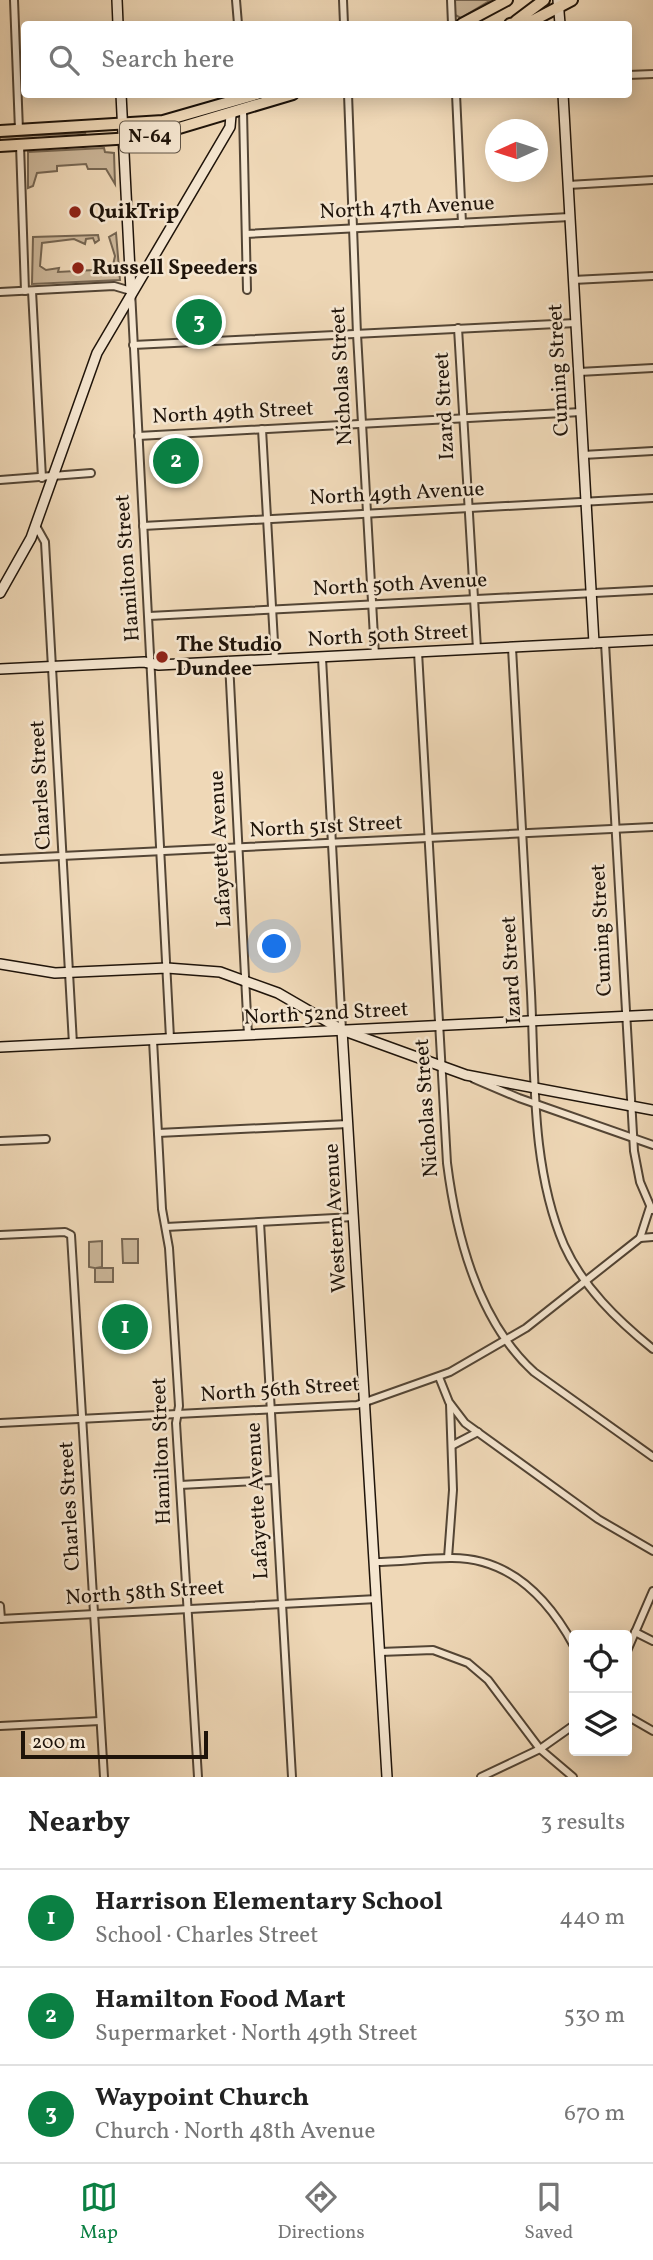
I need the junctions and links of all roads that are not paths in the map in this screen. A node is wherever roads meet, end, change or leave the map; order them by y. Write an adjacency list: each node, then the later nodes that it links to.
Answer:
1 (14, 0): 29 (street)
2 (117, 0): 12 (street)
3 (236, 0): 13 (street)
4 (343, 0): 14 (street)
5 (451, 0): 15 (street)
6 (500, 0): 11 (main road)
7 (507, 0): 11 (main road)
8 (544, 0): 17 (main road)
9 (572, 0): 10 (main road)
10 (558, 3): 18 (main road); 19 (street)
11 (490, 10): 16 (main road)
12 (118, 21)
13 (238, 21)
14 (344, 21)
15 (452, 21)
16 (468, 21)
17 (515, 21)
18 (528, 21)
19 (560, 21)
20 (653, 74): 21 (street)
21 (632, 75)
22 (121, 98): 28 (street, Hamilton Street)
23 (273, 98): 27 (main road, N-64)
24 (348, 98): 38 (street, Nicholas Street)
25 (456, 98): 37 (street)
26 (563, 98): 35 (street, Cuming Street)
27 (239, 105): 28 (main road, N-64); 31 (main road, N-64); 39 (street); 44 (street)
28 (122, 125): 29 (main road, N-64); 31 (street, Hamilton Street)
29 (19, 130): 30 (main road, N-64)
30 (0, 131)
31 (122, 140): 32 (main road, N-64); 44 (street, Hamilton Street)
32 (20, 145): 33 (main road, N-64); 43 (street)
33 (0, 146)
34 (653, 180): 35 (street)
35 (568, 185): 36 (street, Cuming Street)
36 (569, 217): 37 (street, North 47th Avenue); 41 (street, Cuming Street)
37 (462, 223): 38 (street, North 47th Avenue)
38 (355, 229): 39 (street, North 47th Avenue); 48 (street, Nicholas Street)
39 (246, 234): 42 (street)
40 (653, 276): 41 (street)
41 (573, 280): 46 (street, Cuming Street)
42 (247, 290)
43 (29, 291): 44 (street); 45 (street); 61 (street)
44 (131, 291): 49 (street, Hamilton Street); 60 (street)
45 (0, 292)
46 (576, 323): 47 (street); 51 (street, Cuming Street)
47 (458, 328): 48 (street); 53 (street, Izard Street)
48 (357, 334): 49 (street); 54 (street, Nicholas Street)
49 (133, 345): 56 (street, Hamilton Street)
50 (653, 368): 51 (street)
51 (579, 372): 52 (street, Cuming Street)
52 (581, 412): 53 (street, North 49th Street); 58 (street, Cuming Street)
53 (463, 418): 54 (street, North 49th Street); 65 (street, Izard Street)
54 (362, 423): 55 (street, North 49th Street); 66 (street, Nicholas Street)
55 (262, 429): 56 (street, North 49th Street); 67 (street)
56 (138, 436): 69 (street, Hamilton Street)
57 (653, 451): 58 (street)
58 (583, 455): 64 (street, Cuming Street)
59 (90, 473): 60 (street)
60 (53, 477): 61 (street); 68 (street)
61 (42, 478): 62 (street)
62 (0, 480)
63 (653, 498): 64 (street, North 49th Avenue)
64 (586, 502): 65 (street, North 49th Avenue); 72 (street, Cuming Street)
65 (469, 508): 66 (street, North 49th Avenue); 73 (street, Izard Street)
66 (367, 513): 67 (street, North 49th Avenue); 74 (street, Nicholas Street)
67 (267, 519): 69 (street, North 49th Avenue); 75 (street)
68 (36, 526): 71 (street); 88 (street, Charles Street)
69 (143, 526): 76 (street, Hamilton Street)
70 (653, 590): 72 (street, North 50th Avenue)
71 (0, 593)
72 (591, 593): 73 (street, North 50th Avenue); 79 (street, Cuming Street)
73 (474, 599): 74 (street, North 50th Avenue); 81 (street, Izard Street)
74 (373, 604): 75 (street, North 50th Avenue); 83 (street, Nicholas Street)
75 (272, 609): 76 (street, North 50th Avenue); 85 (street)
76 (149, 616): 87 (street, Hamilton Street)
77 (653, 640): 78 (street, North 50th Street)
78 (605, 642): 79 (street, North 50th Street); 91 (street, Cuming Street)
79 (594, 643): 80 (street, North 50th Street)
80 (512, 648): 81 (street, North 50th Street); 92 (street, Izard Street)
81 (477, 649): 82 (street, North 50th Street)
82 (418, 652): 83 (street, North 50th Street); 93 (street, Nicholas Street)
83 (375, 655): 84 (street, North 50th Street)
84 (323, 658): 85 (street, North 50th Street); 94 (street, Western Avenue)
85 (275, 660): 86 (street, North 50th Street)
86 (229, 662): 87 (street, North 50th Street); 95 (street, Lafayette Avenue)
87 (151, 663): 88 (street, North 50th Street); 96 (street, Hamilton Street)
88 (52, 666): 89 (street, North 50th Street); 97 (street, Charles Street)
89 (0, 668)
90 (653, 827): 91 (street, North 51st Street)
91 (616, 829): 92 (street, North 51st Street); 104 (street, Cuming Street)
92 (522, 834): 93 (street, North 51st Street); 105 (street, Izard Street)
93 (428, 839): 94 (street, North 51st Street); 106 (street, Nicholas Street)
94 (332, 845): 95 (street, North 51st Street); 107 (street, Western Avenue)
95 (238, 849): 96 (street, North 51st Street); 102 (street, Lafayette Avenue)
96 (160, 853): 97 (street, North 51st Street); 100 (street, Hamilton Street)
97 (62, 856): 98 (street, North 51st Street); 101 (street, Charles Street)
98 (0, 859)
99 (0, 964): 101 (street)
100 (167, 968): 101 (street); 102 (street); 109 (street, Hamilton Street)
101 (69, 972): 111 (street, Charles Street)
102 (246, 979): 107 (street); 108 (street, Lafayette Avenue)
103 (653, 1015): 104 (street, North 52nd Street)
104 (626, 1016): 105 (street, North 52nd Street); 117 (street, Cuming Street)
105 (532, 1021): 106 (street, North 52nd Street); 115 (street, Izard Street)
106 (439, 1026): 107 (street, North 52nd Street); 113 (street, Nicholas Street)
107 (342, 1030): 108 (street, North 52nd Street); 113 (street); 119 (street, Western Avenue)
108 (248, 1035): 109 (street, North 52nd Street)
109 (170, 1038): 110 (street, North 52nd Street)
110 (153, 1040): 111 (street, North 52nd Street); 120 (street, Hamilton Street)
111 (73, 1044): 112 (street, North 52nd Street)
112 (0, 1047)
113 (441, 1066): 114 (street); 133 (street, Nicholas Street)
114 (466, 1075): 115 (street); 116 (street)
115 (536, 1090): 116 (street, Izard Street); 117 (street)
116 (537, 1104): 121 (street); 132 (street, Izard Street)
117 (631, 1108): 118 (street); 121 (street, Cuming Street)
118 (653, 1110)
119 (348, 1124): 120 (street); 126 (street, Western Avenue)
120 (158, 1133): 128 (street, Hamilton Street)
121 (633, 1138): 124 (street); 125 (street, Cuming Street)
122 (46, 1139): 123 (street)
123 (0, 1141)
124 (653, 1145)
125 (652, 1209): 131 (street)
126 (354, 1217): 127 (street); 137 (street, Western Avenue)
127 (260, 1222): 128 (street); 138 (street, Lafayette Avenue)
128 (166, 1227): 139 (street, Hamilton Street)
129 (0, 1235): 140 (street, Charles Street)
130 (653, 1237): 131 (street)
131 (640, 1238): 132 (street, North 56th Street)
132 (585, 1282): 133 (street, North 56th Street); 134 (street, Izard Street)
133 (508, 1340): 135 (street, North 56th Street); 144 (street, Nicholas Street)
134 (653, 1349)
135 (439, 1377): 136 (street); 137 (street, North 56th Street)
136 (449, 1402): 142 (street); 143 (street)
137 (365, 1404): 138 (street, North 56th Street); 149 (street, Western Avenue)
138 (270, 1410): 139 (street, North 56th Street); 145 (street, Lafayette Avenue)
139 (177, 1414): 140 (street, North 56th Street); 146 (street, Hamilton Street)
140 (82, 1419): 141 (street, North 56th Street); 155 (street, Charles Street)
141 (0, 1423)
142 (478, 1432): 143 (street); 147 (street)
143 (453, 1445): 148 (street)
144 (653, 1457)
145 (274, 1480): 146 (street); 152 (street, Lafayette Avenue)
146 (180, 1485): 154 (street, Hamilton Street)
147 (653, 1551)
148 (448, 1558): 149 (street); 158 (street)
149 (374, 1562): 151 (street, Western Avenue)
150 (653, 1591): 157 (street)
151 (377, 1599): 152 (street, North 58th Street); 161 (street, Western Avenue)
152 (281, 1603): 154 (street, North 58th Street); 170 (street, Lafayette Avenue)
153 (0, 1606): 156 (street)
154 (187, 1608): 155 (street, North 58th Street); 169 (street, Hamilton Street)
155 (94, 1613): 156 (street, North 58th Street); 163 (street, Charles Street)
156 (0, 1619)
157 (635, 1632): 159 (street); 160 (street)
158 (569, 1638)
159 (632, 1639)
160 (653, 1641)
161 (380, 1652): 167 (street); 171 (street, Western Avenue)
162 (632, 1719): 166 (street)
163 (100, 1721): 164 (street); 168 (street, Charles Street)
164 (0, 1726)
165 (569, 1729): 167 (street)
166 (653, 1731)
167 (540, 1749): 172 (street); 173 (street)
168 (104, 1777)
169 (198, 1777)
170 (292, 1777)
171 (387, 1777)
172 (481, 1777)
173 (573, 1777)

